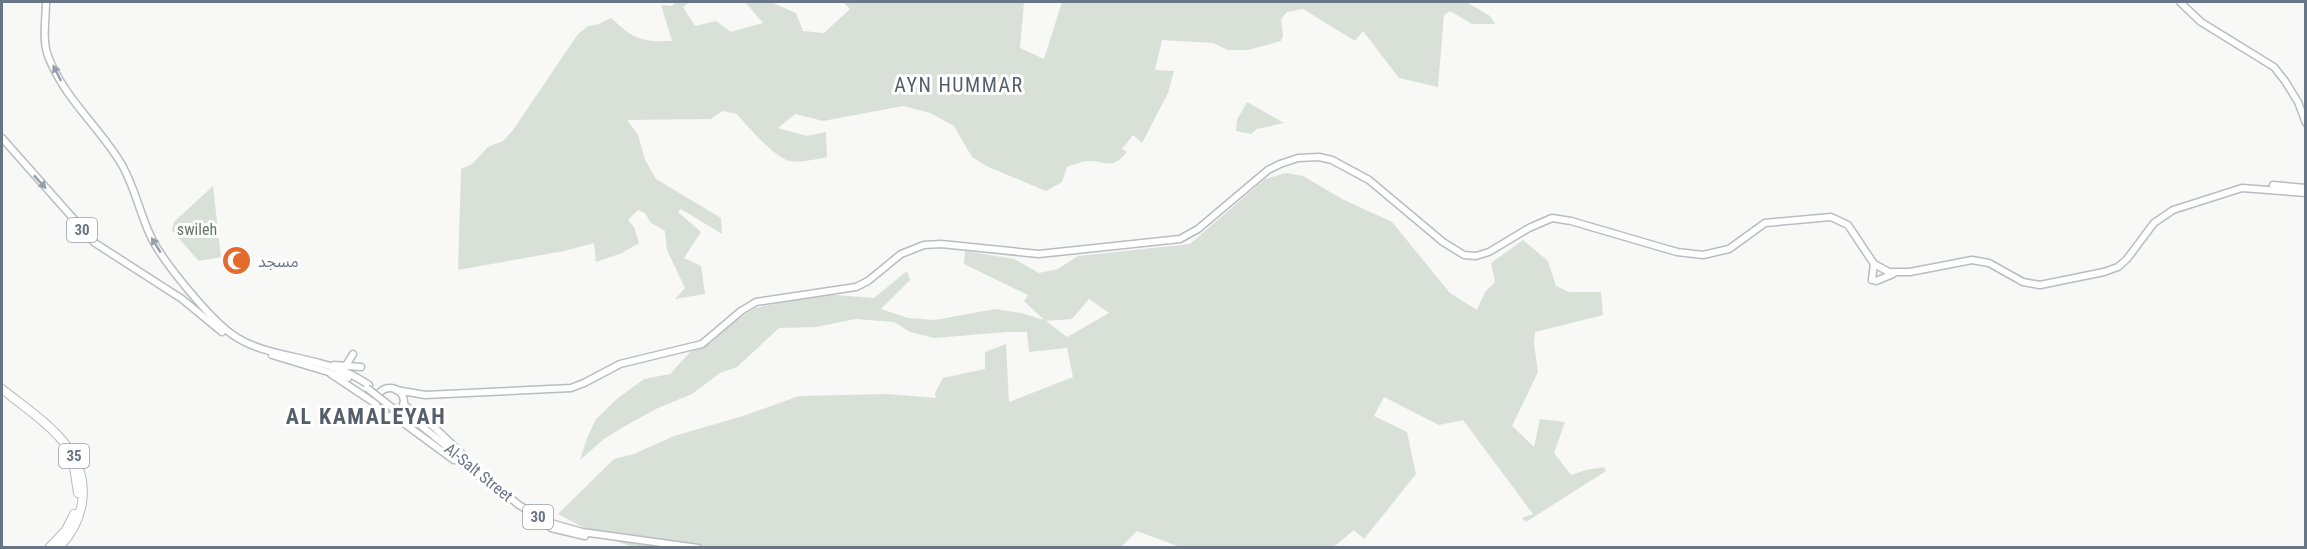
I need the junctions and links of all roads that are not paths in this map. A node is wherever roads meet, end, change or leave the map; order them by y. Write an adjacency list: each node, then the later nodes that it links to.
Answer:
1 (46, 2): 10 (main road, 30, one-way to 1)
2 (2181, 2): 3 (main road)
3 (2306, 123)
4 (2, 138): 11 (main road, 30, one-way to 11)
5 (2306, 188): 7 (main road)
6 (2306, 193): 9 (main road)
7 (1861, 244): 8 (main road); 19 (main road)
8 (1874, 264): 9 (main road); 9 (main road)
9 (1893, 273)
10 (191, 292): 11 (main road); 13 (main road, Al-Salt Street / 30)
11 (182, 299): 13 (main road, Al-Salt Street / 30)
12 (353, 354): 14 (main road)
13 (322, 366): 14 (main road); 21 (main road); 23 (main road, Al-Salt Street / 30, bridge)
14 (345, 367): 15 (main road)
15 (361, 367)
16 (2, 389): 25 (highway, 35)
17 (396, 390): 19 (main road); 20 (main road); 21 (main road)
18 (2, 394): 24 (highway, 35)
19 (418, 394): 20 (main road)
20 (403, 403): 22 (main road); 23 (main road)
21 (376, 404): 22 (main road)
22 (394, 416): 23 (main road)
23 (469, 466): 26 (main road, Al-Salt Street / 30); 27 (main road, Al-Salt Street / 30)
24 (49, 548)
25 (58, 548)
26 (670, 548)
27 (698, 548)

